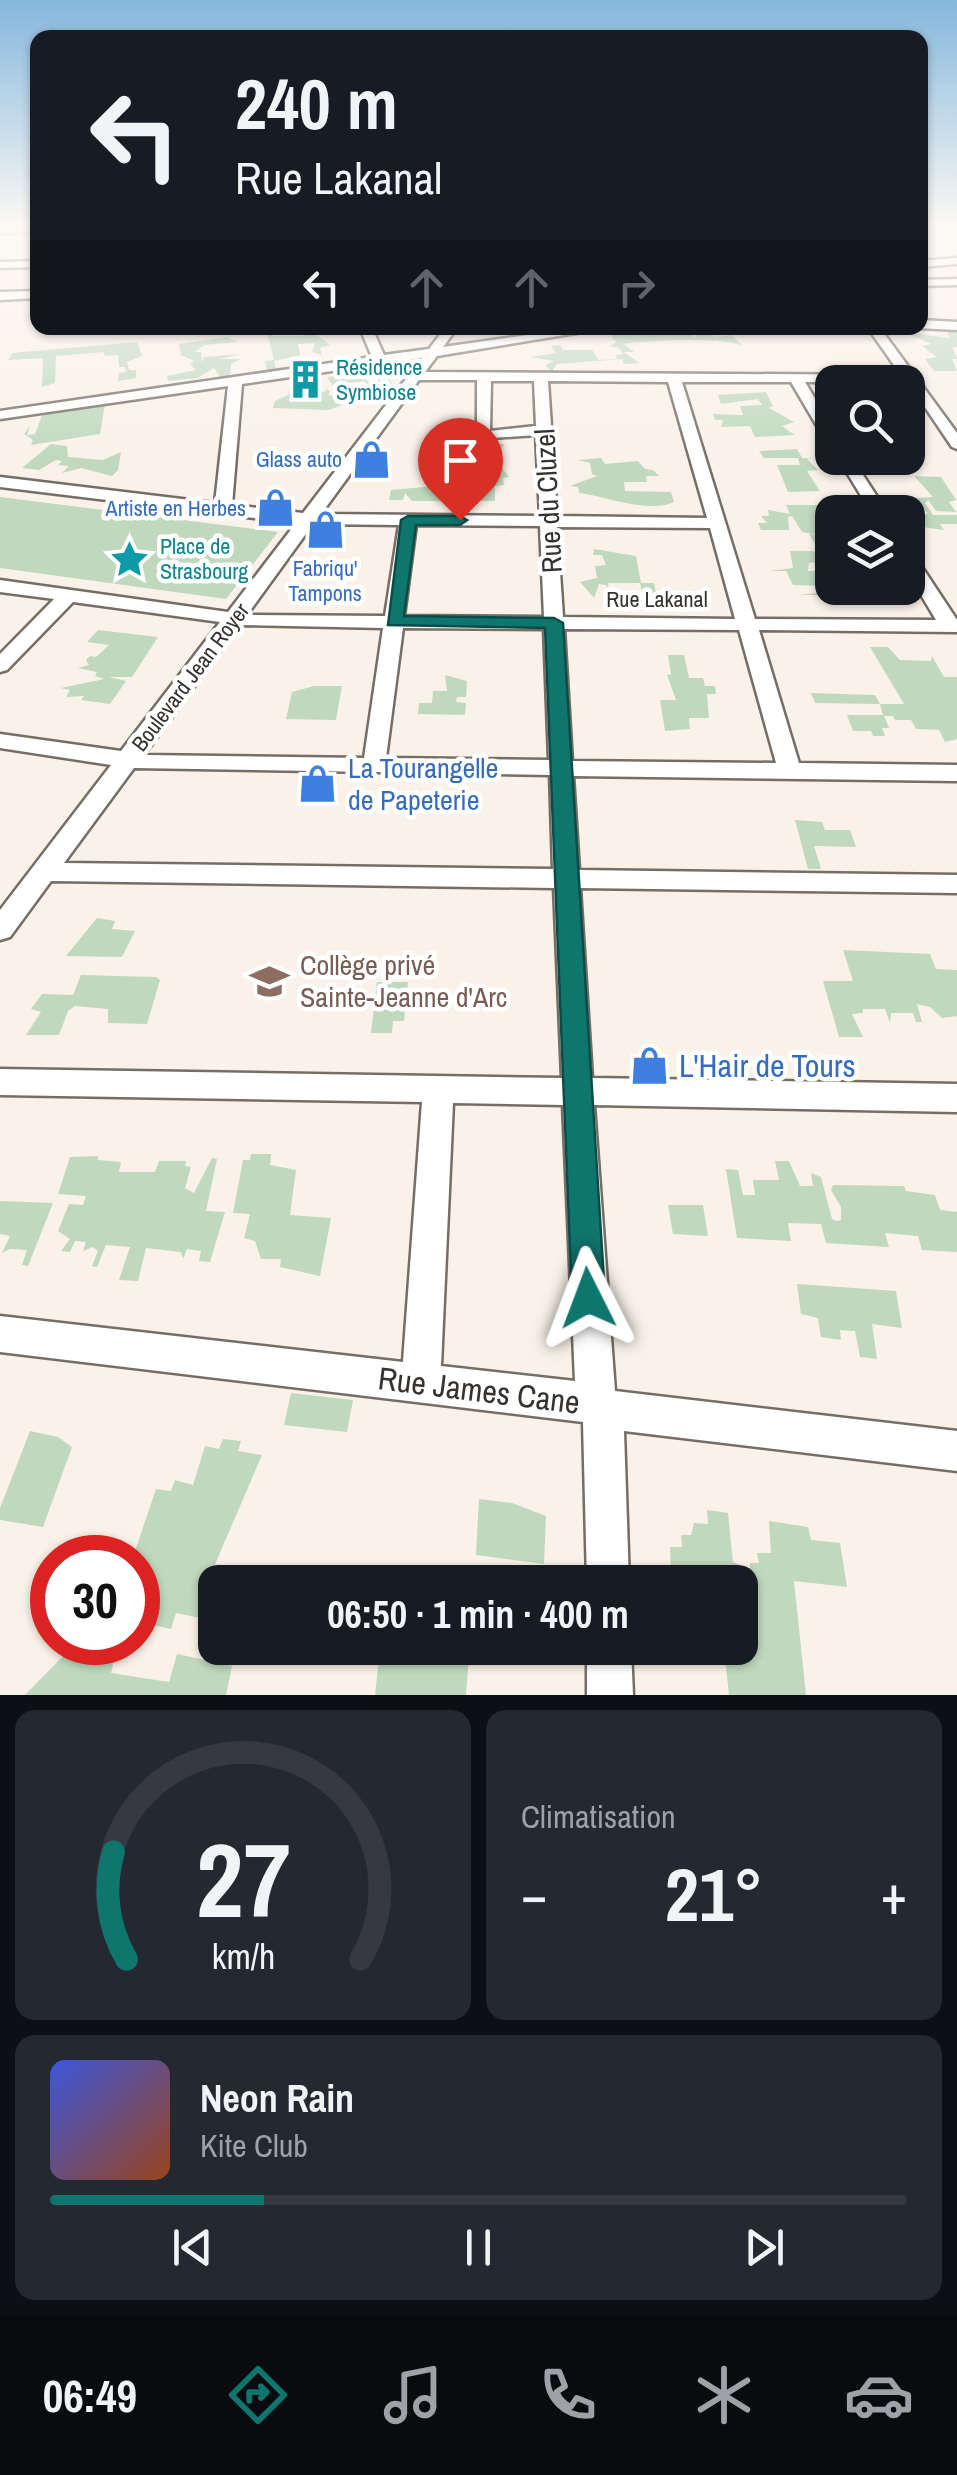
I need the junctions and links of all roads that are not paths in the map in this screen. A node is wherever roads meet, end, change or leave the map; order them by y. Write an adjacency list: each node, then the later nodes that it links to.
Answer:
1 (928, 324): 2 (street)
2 (957, 326)
3 (369, 335): 8 (street)
4 (446, 335): 7 (street, Boulevard Jean Royer)
5 (554, 335): 7 (street)
6 (879, 335): 9 (street)
7 (433, 353): 8 (street); 10 (street, Boulevard Jean Royer)
8 (380, 361): 16 (street)
9 (901, 365)
10 (416, 376): 11 (street); 24 (street, Boulevard Jean Royer)
11 (484, 376): 12 (street); 20 (street)
12 (541, 377): 13 (street); 20 (street, Rue du Cluzel)
13 (674, 378): 14 (street); 27 (street)
14 (795, 378): 15 (street); 18 (street)
15 (815, 378)
16 (236, 381): 19 (street); 23 (street)
17 (925, 399): 21 (street)
18 (815, 410)
19 (0, 415)
20 (544, 430): 26 (street, Rue du Cluzel)
21 (957, 444)
22 (0, 482): 23 (street)
23 (223, 508): 24 (street)
24 (309, 519): 25 (street); 31 (street, Boulevard Jean Royer)
25 (408, 520): 26 (street); 32 (street)
26 (548, 521): 27 (street); 33 (street, Rue du Cluzel)
27 (717, 523): 34 (street)
28 (925, 584): 35 (street)
29 (0, 586): 30 (street, Rue Lakanal)
30 (69, 595): 31 (street, Rue Lakanal); 36 (street)
31 (233, 620): 32 (street, Rue Lakanal); 38 (street, Boulevard Jean Royer)
32 (394, 621): 33 (street, Rue Lakanal); 39 (street)
33 (554, 623): 34 (street, Rue Lakanal); 40 (street, Rue du Cluzel)
34 (746, 624): 35 (street, Rue Lakanal); 41 (street)
35 (953, 626)
36 (0, 666)
37 (0, 741): 38 (street)
38 (127, 761): 39 (street); 43 (street, Boulevard Jean Royer)
39 (374, 765): 40 (street)
40 (563, 768): 41 (street); 44 (street, Rue du Cluzel)
41 (790, 771): 42 (street)
42 (957, 773)
43 (44, 872): 44 (street); 46 (street, Boulevard Jean Royer)
44 (568, 879): 45 (street); 49 (street, Rue du Cluzel)
45 (957, 884)
46 (0, 930)
47 (0, 1082): 48 (street)
48 (438, 1088): 49 (street); 52 (street)
49 (577, 1091): 50 (street); 53 (street, Rue du Cluzel)
50 (957, 1098)
51 (0, 1334): 52 (street, Rue James Cane)
52 (421, 1382): 53 (street, Rue James Cane)
53 (599, 1406): 54 (street, Rue James Cane); 55 (street, Rue du Cluzel)
54 (957, 1452)
55 (608, 1565)
56 (609, 1665): 57 (street)
57 (610, 1695)

